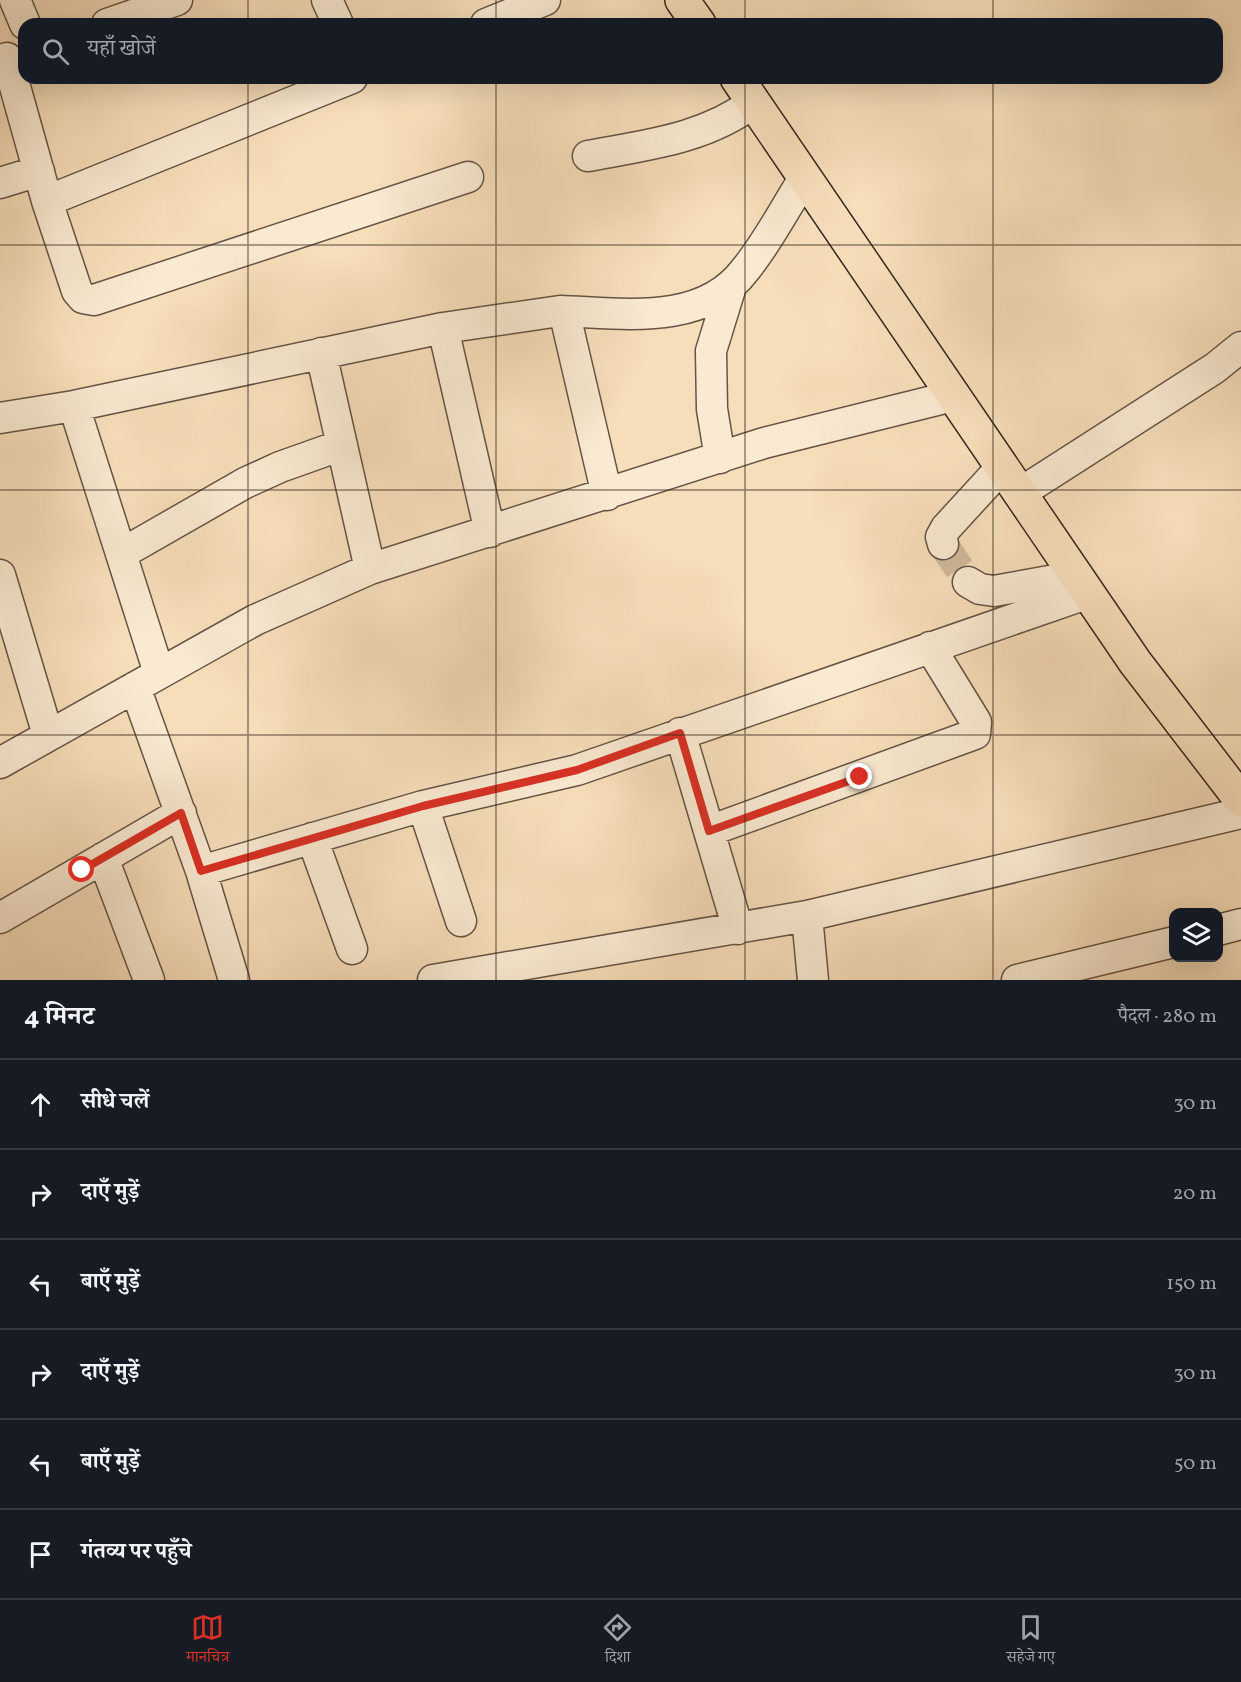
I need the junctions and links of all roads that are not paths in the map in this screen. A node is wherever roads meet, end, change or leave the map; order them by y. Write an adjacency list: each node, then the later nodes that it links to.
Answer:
1 (15, 0): 6 (street)
2 (327, 0): 8 (street)
3 (545, 0): 9 (street)
4 (682, 0): 10 (main road)
5 (164, 2): 7 (street)
6 (22, 18)
7 (123, 18)
8 (335, 18)
9 (501, 18)
10 (695, 18)
11 (10, 56): 15 (street)
12 (337, 84): 19 (street)
13 (745, 90): 14 (street); 17 (main road)
14 (588, 156)
15 (39, 171): 18 (street); 19 (street)
16 (468, 177): 19 (street)
17 (805, 177): 20 (street); 25 (main road)
18 (0, 183)
19 (48, 201)
20 (731, 286): 21 (street); 29 (street)
21 (560, 311): 22 (street); 31 (street)
22 (443, 328): 24 (street); 32 (street)
23 (1241, 347): 30 (street)
24 (321, 353): 26 (street); 28 (street)
25 (953, 396): 29 (street); 30 (main road)
26 (74, 406): 27 (street); 34 (street)
27 (0, 418)
28 (342, 445): 34 (street); 35 (street)
29 (720, 458): 31 (street)
30 (1011, 480): 33 (street); 38 (main road)
31 (607, 495): 32 (street)
32 (490, 532): 35 (street)
33 (943, 544)
34 (121, 554): 40 (street)
35 (370, 569): 40 (street)
36 (0, 575): 42 (street)
37 (968, 582): 38 (street)
38 (1083, 585): 39 (street); 44 (main road)
39 (930, 647): 41 (street); 48 (street)
40 (147, 680): 42 (street); 46 (street)
41 (680, 733): 45 (street); 48 (street)
42 (48, 735): 43 (street)
43 (0, 763)
44 (1236, 782)
45 (423, 806): 49 (street); 54 (street)
46 (181, 813): 50 (street); 51 (street)
47 (1241, 813): 52 (street)
48 (709, 831): 56 (street)
49 (312, 838): 51 (street); 59 (street)
50 (103, 858): 53 (street); 60 (street)
51 (201, 871): 61 (street)
52 (807, 916): 56 (street); 63 (street)
53 (0, 918)
54 (461, 921)
55 (1241, 924): 57 (street)
56 (738, 929): 62 (street)
57 (1223, 929)
58 (1169, 943): 64 (street)
59 (352, 949)
60 (149, 980)
61 (234, 980)
62 (432, 980)
63 (813, 980)
64 (1017, 980)

